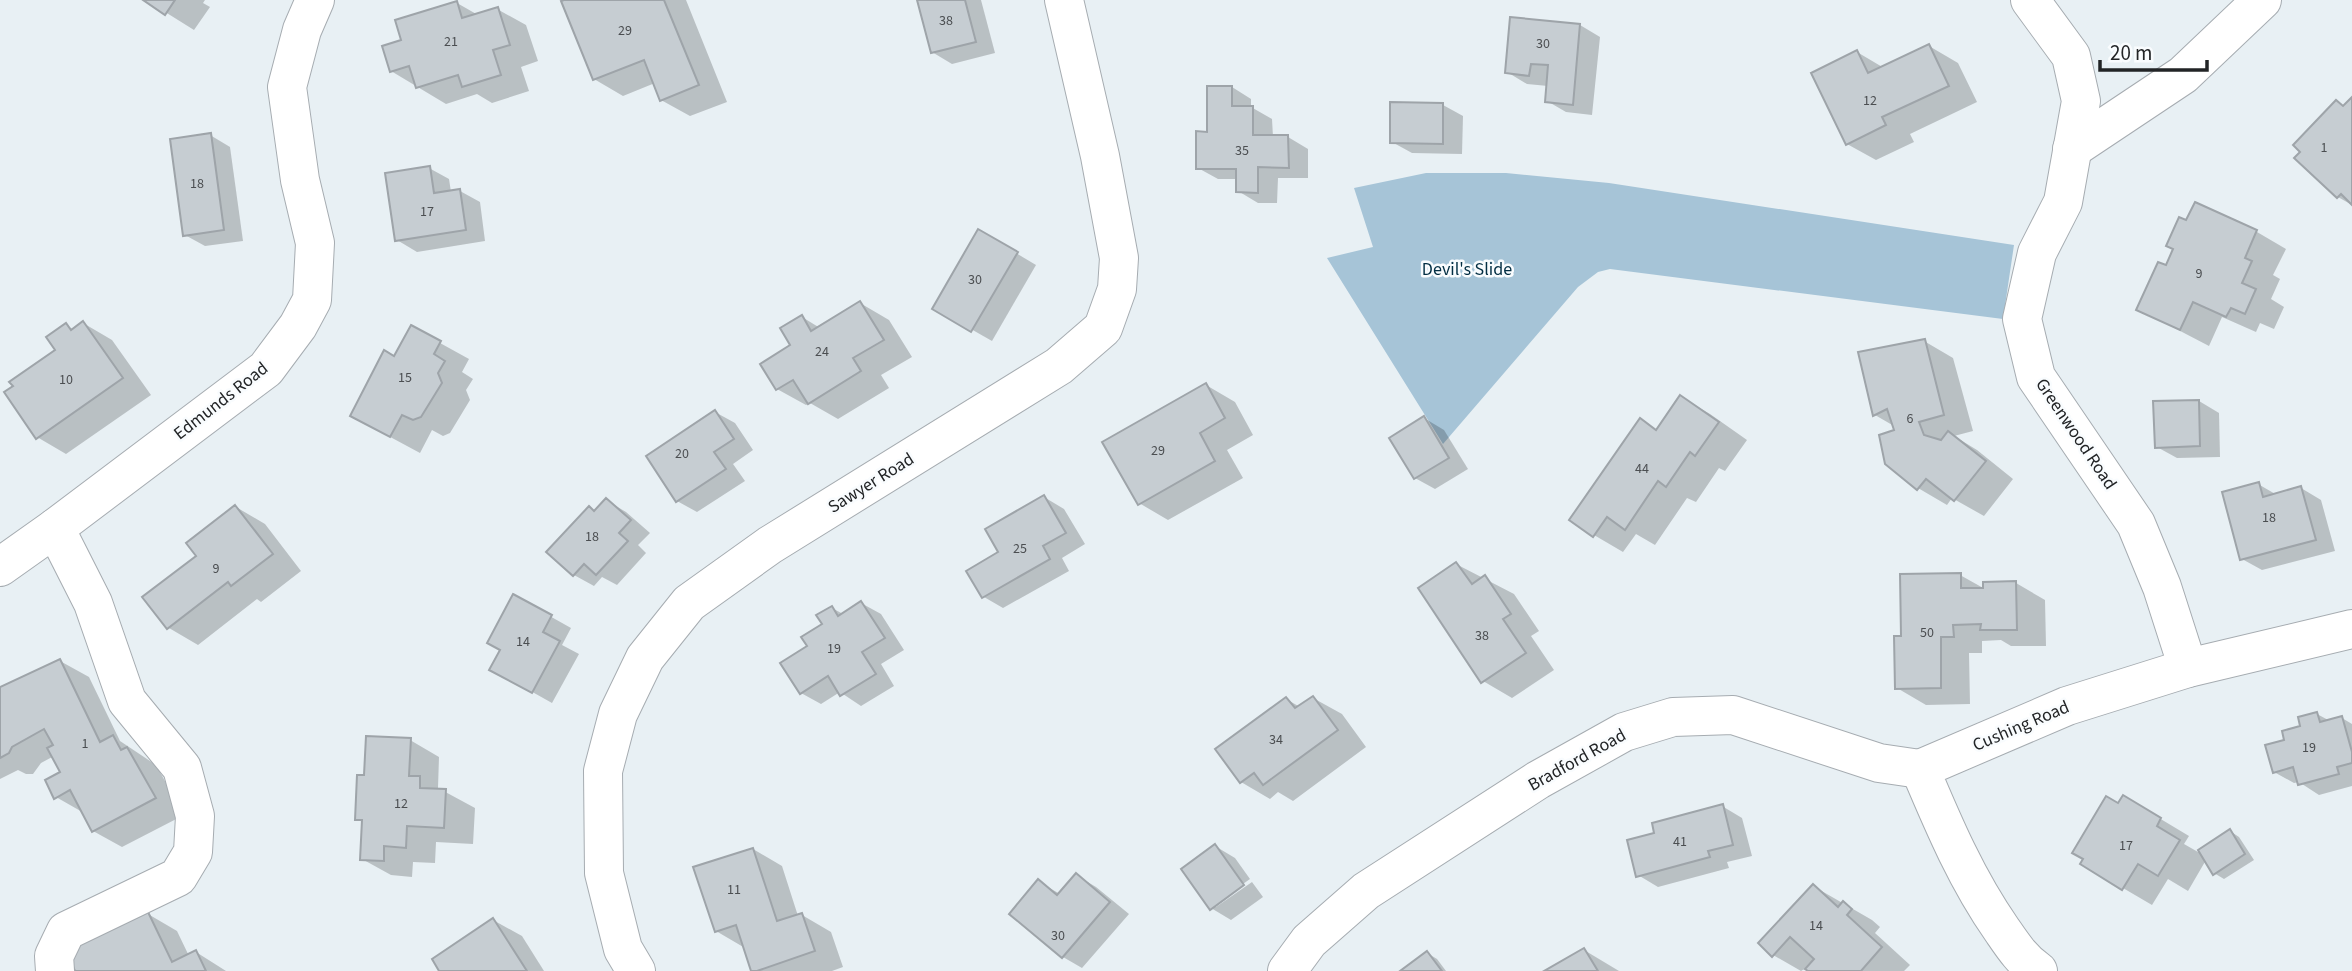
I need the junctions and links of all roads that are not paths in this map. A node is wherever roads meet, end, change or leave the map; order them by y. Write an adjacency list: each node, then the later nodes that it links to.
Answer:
1 (315, 0): 6 (street, Edmunds Road)
2 (1064, 0): 12 (street, Sawyer Road)
3 (2030, 0): 5 (street, Greenwood Road)
4 (2262, 0): 5 (street)
5 (2072, 149): 9 (street, Greenwood Road)
6 (55, 528): 7 (street, Edmunds Road); 11 (street)
7 (0, 567)
8 (2352, 629): 9 (street, Cushing Road)
9 (2188, 668): 10 (street, Cushing Road)
10 (1920, 769): 13 (street, Bradford Road); 14 (street)
11 (55, 971)
12 (636, 971)
13 (1287, 971)
14 (2038, 971)

